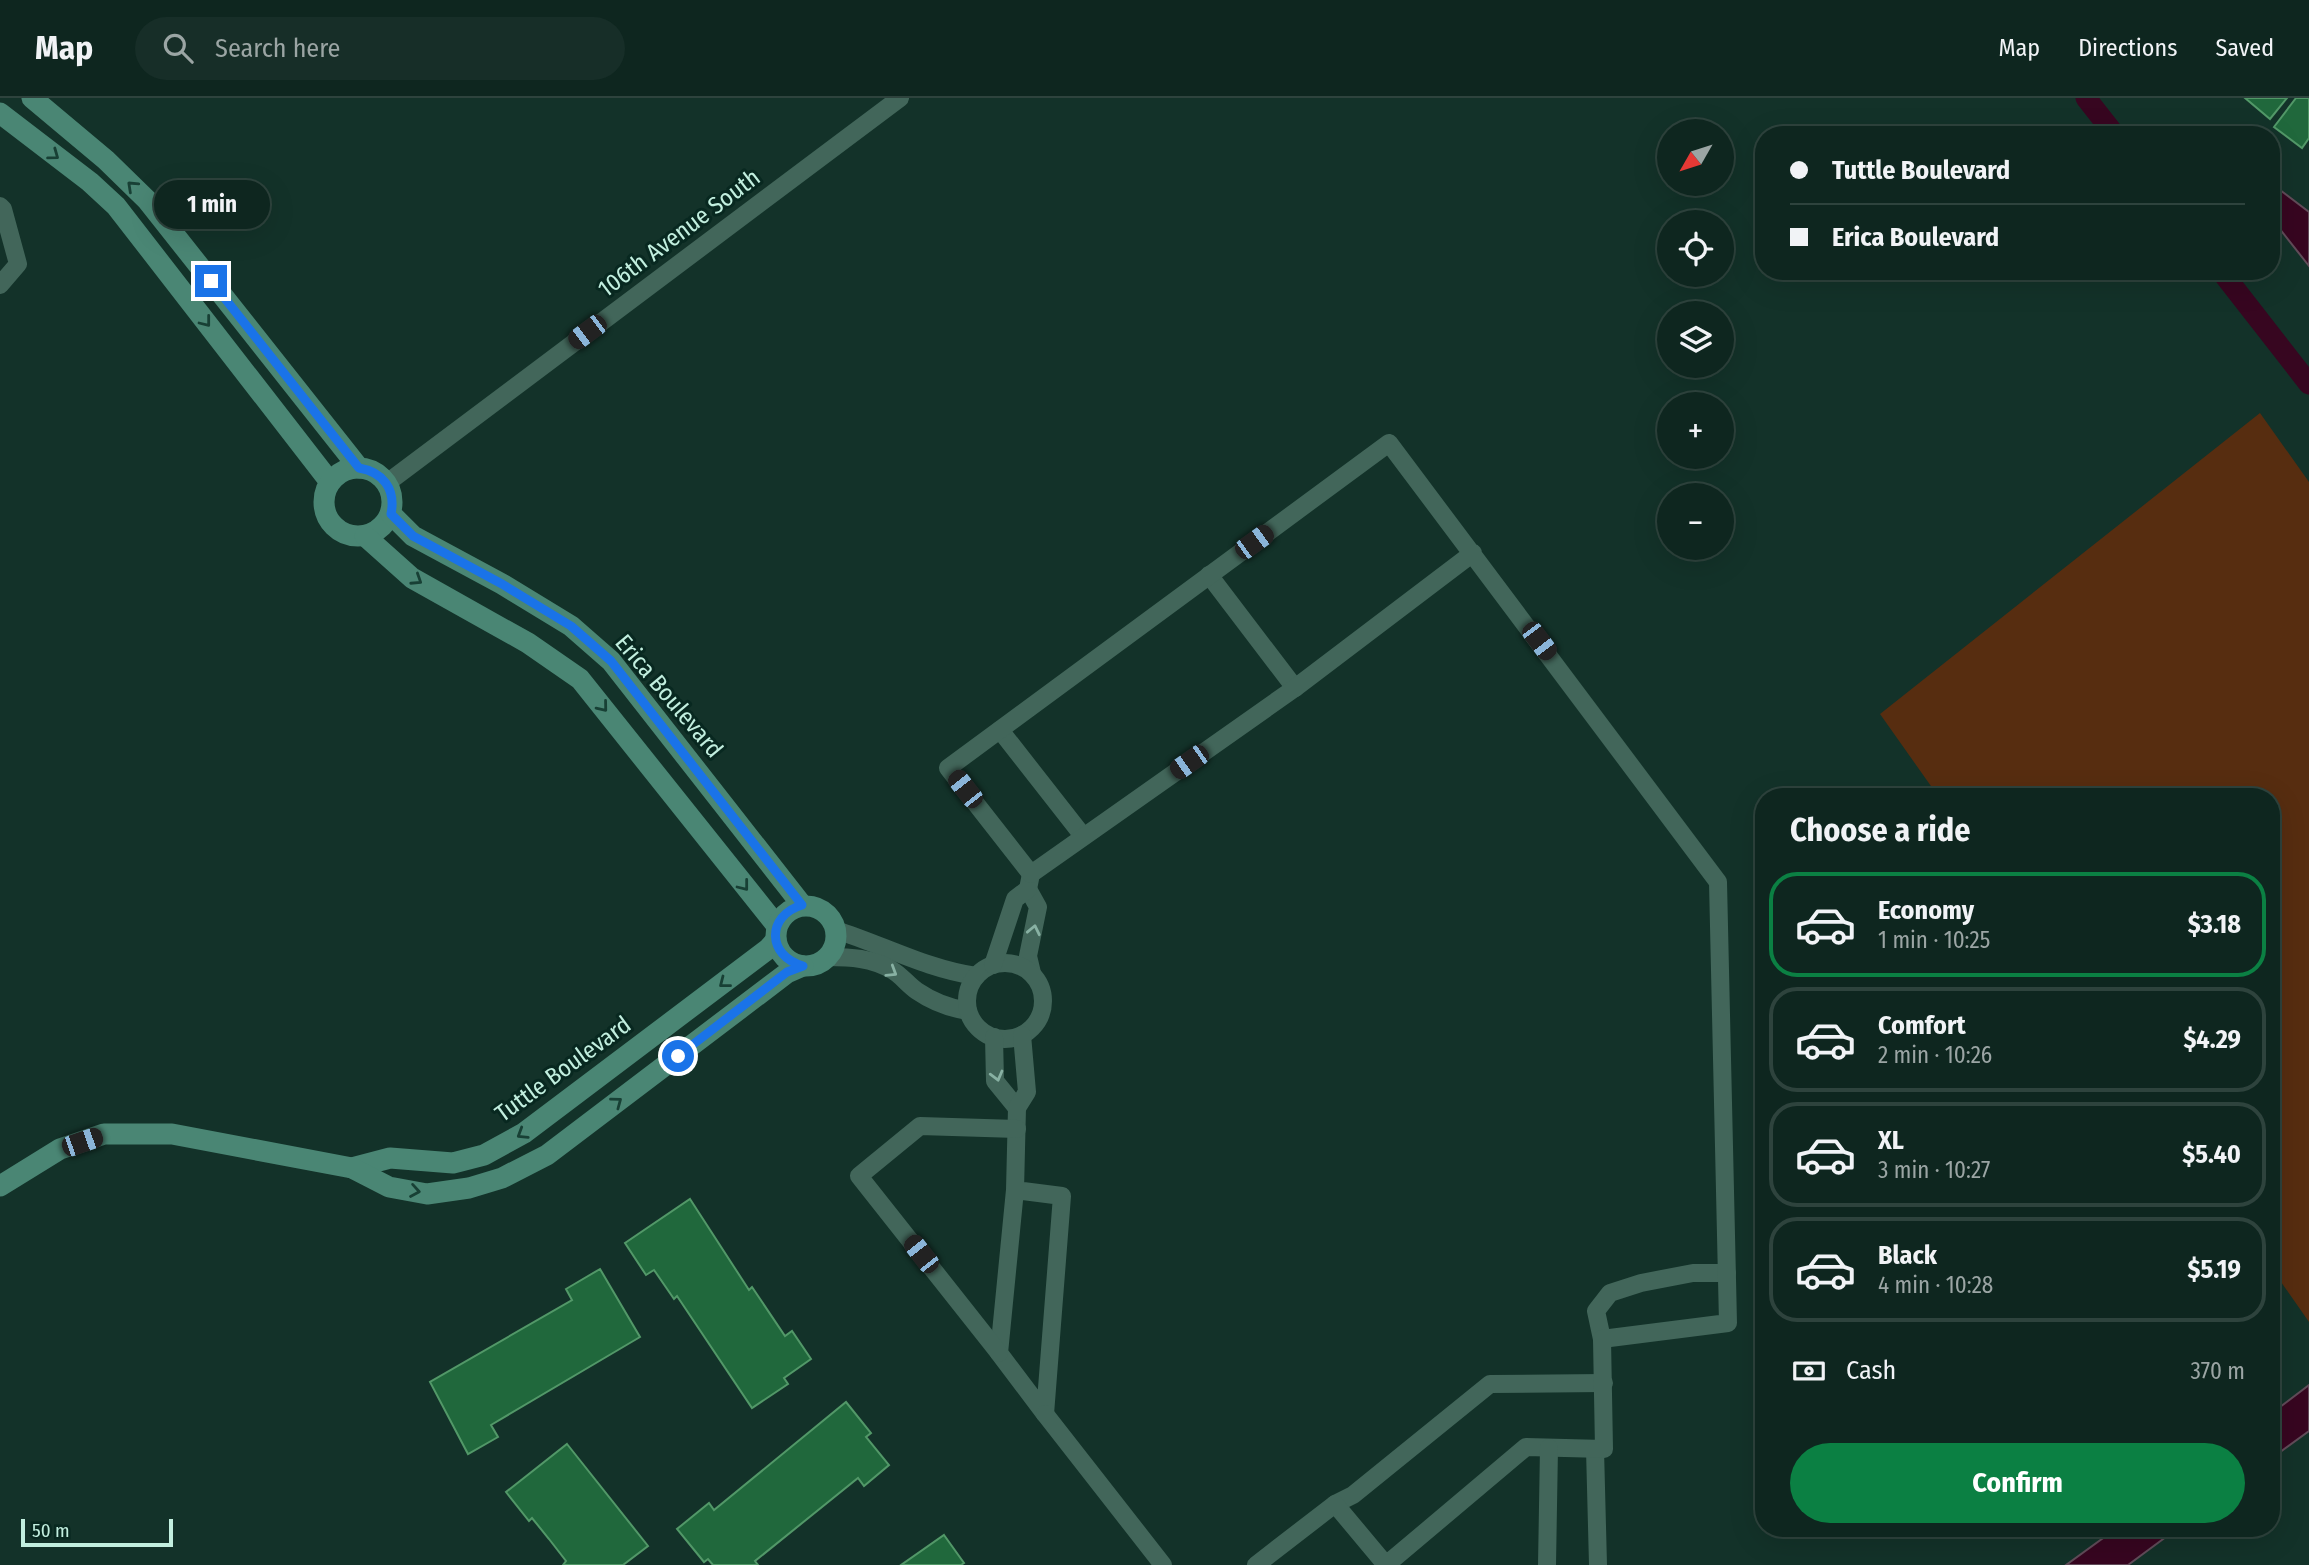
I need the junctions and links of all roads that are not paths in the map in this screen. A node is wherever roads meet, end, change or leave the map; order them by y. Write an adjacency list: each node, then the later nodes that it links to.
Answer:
1 (32, 98): 6 (street, one-way to 1)
2 (900, 98): 8 (street, 106th Avenue South)
3 (0, 113): 7 (street, one-way to 7)
4 (0, 206): 5 (street)
5 (0, 285)
6 (359, 468): 7 (street); 8 (street)
7 (330, 482): 10 (street)
8 (387, 483): 9 (street)
9 (391, 514): 10 (street); 17 (street, Erica Boulevard)
10 (365, 536): 19 (street, one-way to 19)
11 (1474, 553): 12 (street); 13 (street); 33 (street)
12 (1209, 575): 13 (street); 14 (street)
13 (1295, 688): 15 (street)
14 (1000, 730): 15 (street); 16 (street)
15 (1083, 836): 16 (street)
16 (1030, 881): 21 (street); 23 (street, one-way to 16)
17 (802, 905): 18 (street); 19 (street)
18 (836, 930): 20 (street); 24 (street)
19 (776, 933): 22 (street); 30 (street, Tuttle Boulevard, one-way to 30)
20 (828, 957): 22 (street); 25 (street, one-way to 25)
21 (993, 965): 23 (street); 24 (street)
22 (803, 966): 30 (street, Tuttle Boulevard, one-way to 22)
23 (1032, 973): 26 (street)
24 (976, 976): 25 (street)
25 (968, 1011): 27 (street)
26 (1022, 1035): 27 (street); 28 (street)
27 (994, 1037): 28 (street, one-way to 28)
28 (1017, 1108): 29 (street)
29 (1017, 1129): 32 (street); 35 (street)
30 (352, 1168): 31 (street, Tuttle Boulevard)
31 (0, 1186)
32 (1015, 1190): 35 (street); 37 (street)
33 (1727, 1273): 34 (street); 34 (street)
34 (1602, 1339): 36 (street)
35 (999, 1353): 37 (street)
36 (1604, 1383): 39 (street); 40 (street)
37 (1045, 1414): 41 (street)
38 (1549, 1448): 39 (street); 40 (street); 43 (street)
39 (1595, 1449): 44 (street)
40 (1335, 1504): 42 (street)
41 (1163, 1565)
42 (1255, 1565)
43 (1547, 1565)
44 (1598, 1565)

